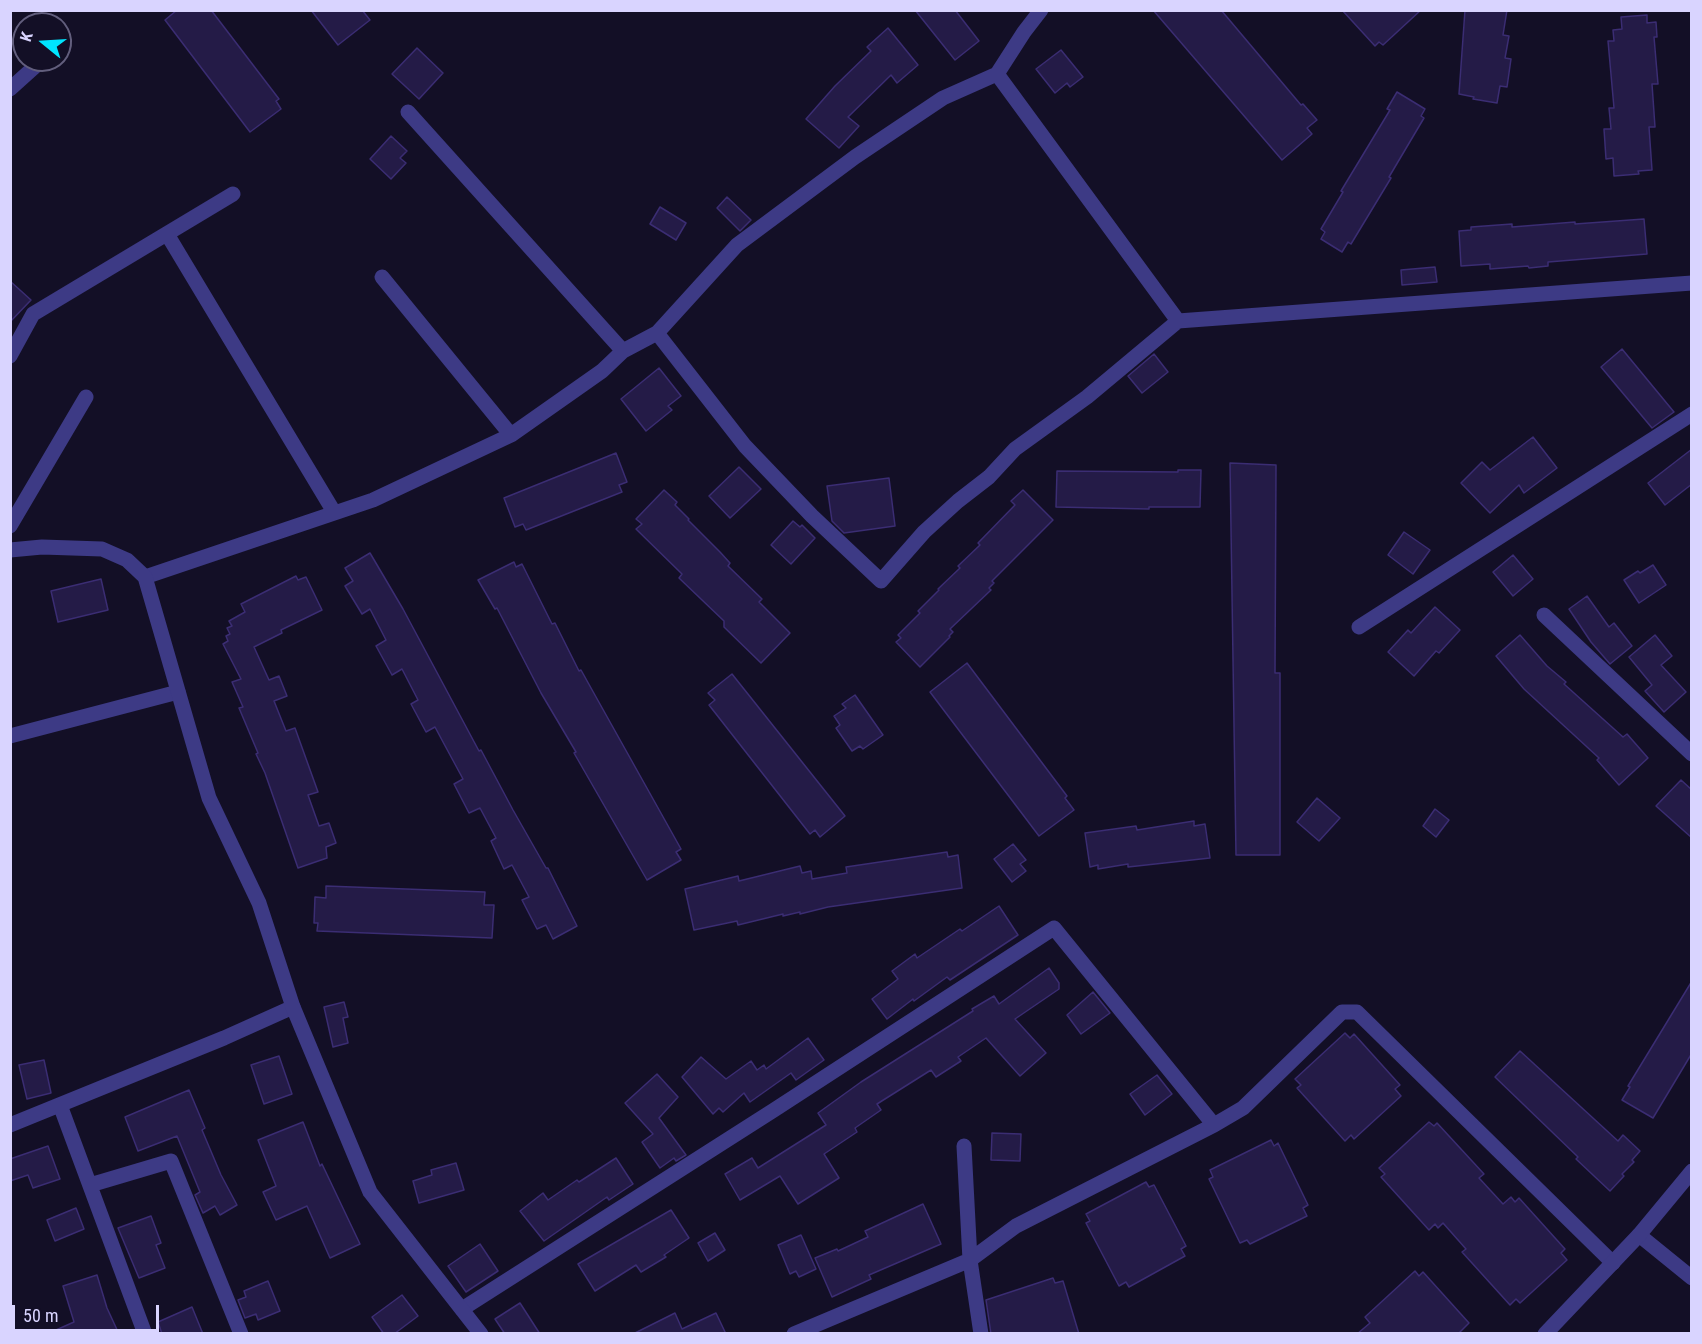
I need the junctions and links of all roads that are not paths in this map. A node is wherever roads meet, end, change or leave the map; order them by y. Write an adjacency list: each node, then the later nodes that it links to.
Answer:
1 (1041, 10): 3 (street)
2 (29, 72): 4 (street)
3 (996, 74): 10 (street); 11 (street)
4 (10, 89)
5 (408, 112): 12 (street)
6 (233, 194): 7 (street)
7 (166, 234): 13 (street); 17 (street)
8 (381, 277): 16 (street)
9 (1692, 283): 10 (street)
10 (1178, 321): 11 (street)
11 (657, 333): 12 (street)
12 (623, 351): 16 (street)
13 (10, 356)
14 (86, 396): 18 (street)
15 (1692, 414): 22 (street)
16 (511, 435): 17 (street)
17 (334, 512): 20 (street)
18 (10, 526)
19 (10, 550): 20 (street)
20 (145, 577): 23 (street)
21 (1544, 615): 25 (street)
22 (1359, 627)
23 (178, 692): 24 (street); 26 (street)
24 (10, 736)
25 (1692, 754)
26 (293, 1006): 27 (street); 37 (street)
27 (60, 1105): 28 (street); 32 (street)
28 (10, 1125)
29 (1214, 1125): 34 (street); 35 (street); 37 (street)
30 (964, 1146): 34 (street)
31 (1692, 1170): 33 (street)
32 (90, 1185): 38 (street); 39 (street)
33 (1639, 1235): 35 (street); 36 (street)
34 (969, 1260): 41 (street); 42 (street)
35 (1613, 1263): 43 (street)
36 (1692, 1278)
37 (462, 1309): 40 (street)
38 (145, 1334)
39 (242, 1334)
40 (481, 1334)
41 (794, 1334)
42 (981, 1334)
43 (1545, 1334)

